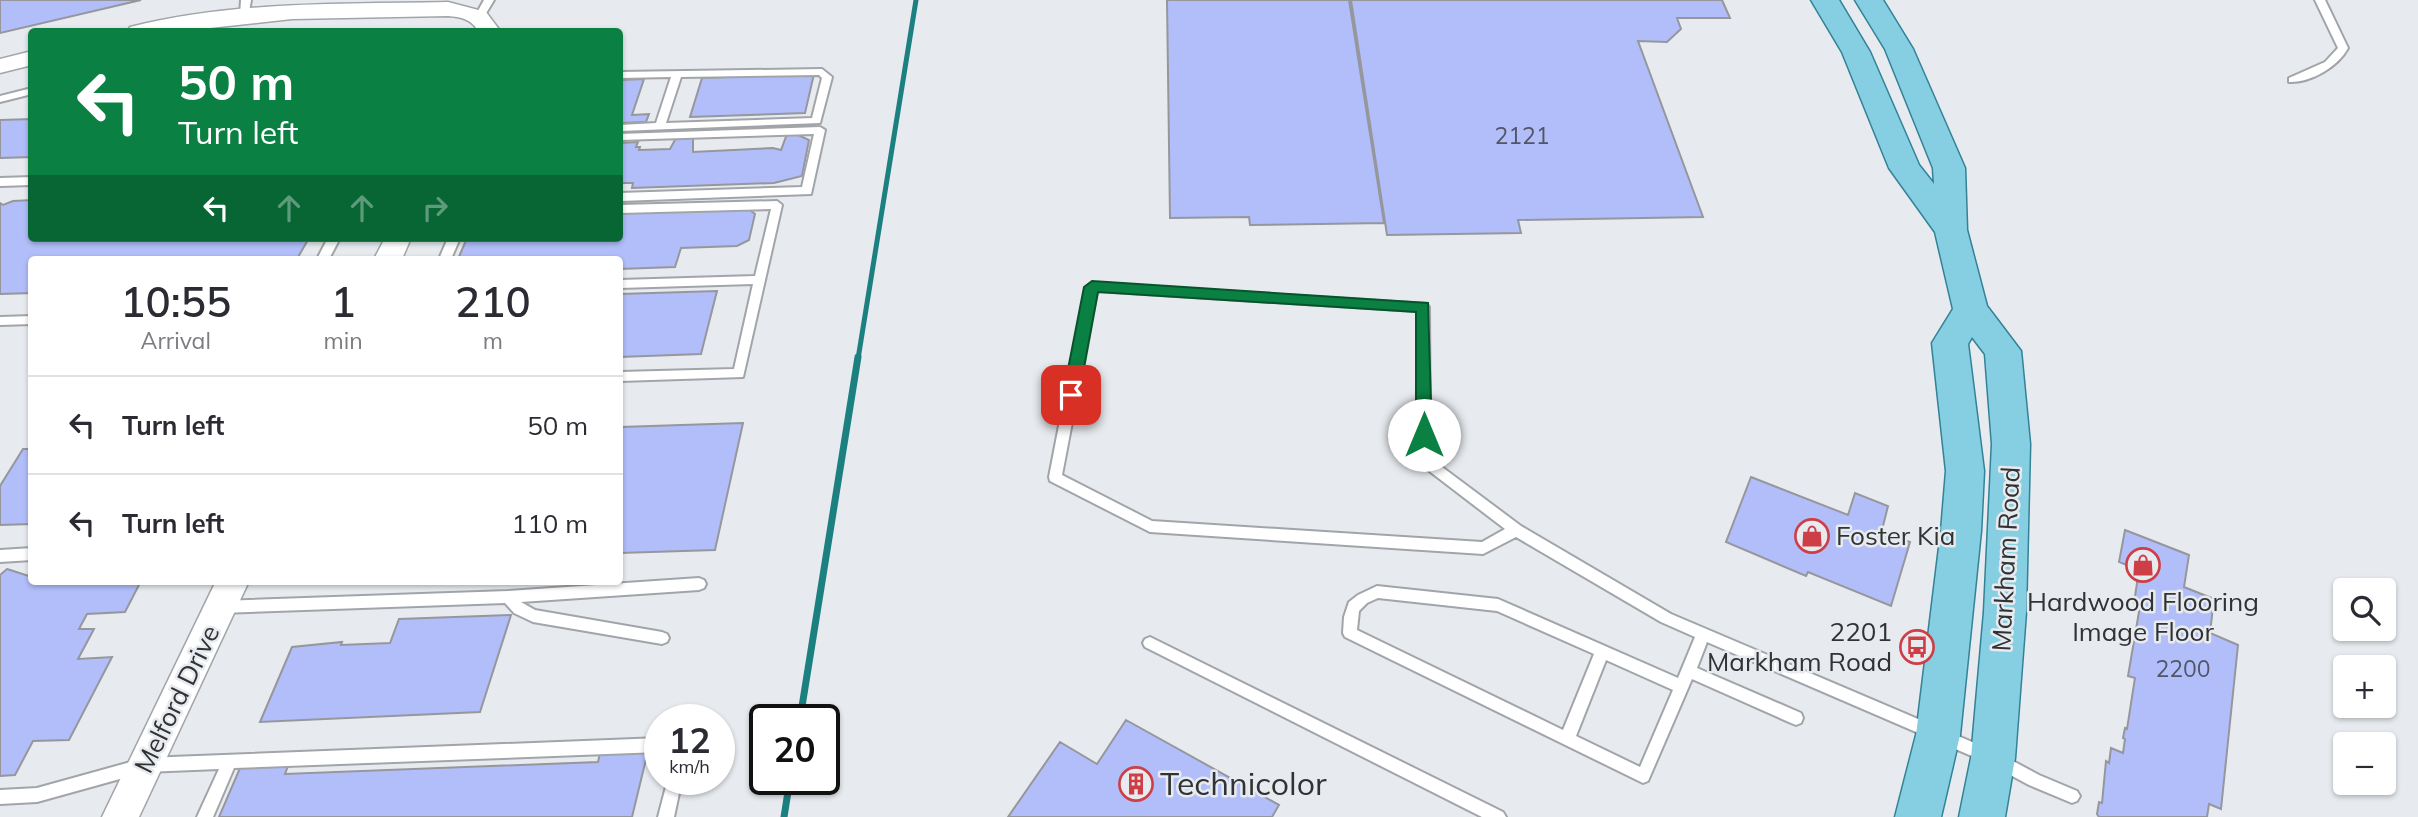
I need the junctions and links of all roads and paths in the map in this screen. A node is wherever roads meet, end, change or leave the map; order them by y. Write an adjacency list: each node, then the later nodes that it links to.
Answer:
1 (1825, 0): 22 (main road, Markham Road)
2 (1869, 0): 22 (main road, Markham Road)
3 (2320, 0): 12 (lane)
4 (451, 4): 5 (street); 6 (street)
5 (245, 8): 7 (street)
6 (486, 17)
7 (165, 28)
8 (28, 59): 9 (street)
9 (0, 66)
10 (677, 74): 11 (lane); 15 (lane); 15 (lane)
11 (623, 75)
12 (2292, 80)
13 (28, 92): 14 (lane)
14 (0, 99)
15 (660, 127): 16 (lane)
16 (623, 128)
17 (623, 137): 20 (lane)
18 (28, 181): 19 (lane)
19 (0, 182)
20 (623, 197)
21 (623, 209): 23 (lane)
22 (1951, 230): 25 (main road, Markham Road)
23 (760, 280): 24 (lane); 28 (lane)
24 (623, 284)
25 (1971, 310): 42 (main road, Markham Road); 45 (main road, Markham Road)
26 (28, 320): 27 (lane)
27 (0, 321)
28 (623, 377)
29 (1516, 530): 29 (lane); 35 (lane)
30 (28, 554): 31 (lane)
31 (0, 556)
32 (699, 584): 34 (lane)
33 (227, 594): 34 (lane); 47 (street, Melford Drive)
34 (508, 597): 36 (lane)
35 (1703, 635): 39 (lane); 42 (lane)
36 (662, 638)
37 (1150, 643): 54 (lane)
38 (1602, 651): 40 (lane); 43 (lane); 43 (lane)
39 (1689, 671): 40 (lane); 41 (lane)
40 (1682, 687): 43 (lane)
41 (1796, 718)
42 (1937, 736): 45 (lane); 55 (main road, Markham Road)
43 (1567, 739)
44 (644, 746): 46 (lane)
45 (1993, 758): 49 (lane); 56 (main road, Markham Road)
46 (230, 761): 47 (lane); 52 (lane)
47 (145, 765): 50 (lane); 51 (street, Melford Drive)
48 (671, 795): 53 (lane)
49 (2072, 796)
50 (0, 797)
51 (120, 817)
52 (205, 817)
53 (666, 817)
54 (1498, 817)
55 (1917, 817)
56 (1982, 817)

